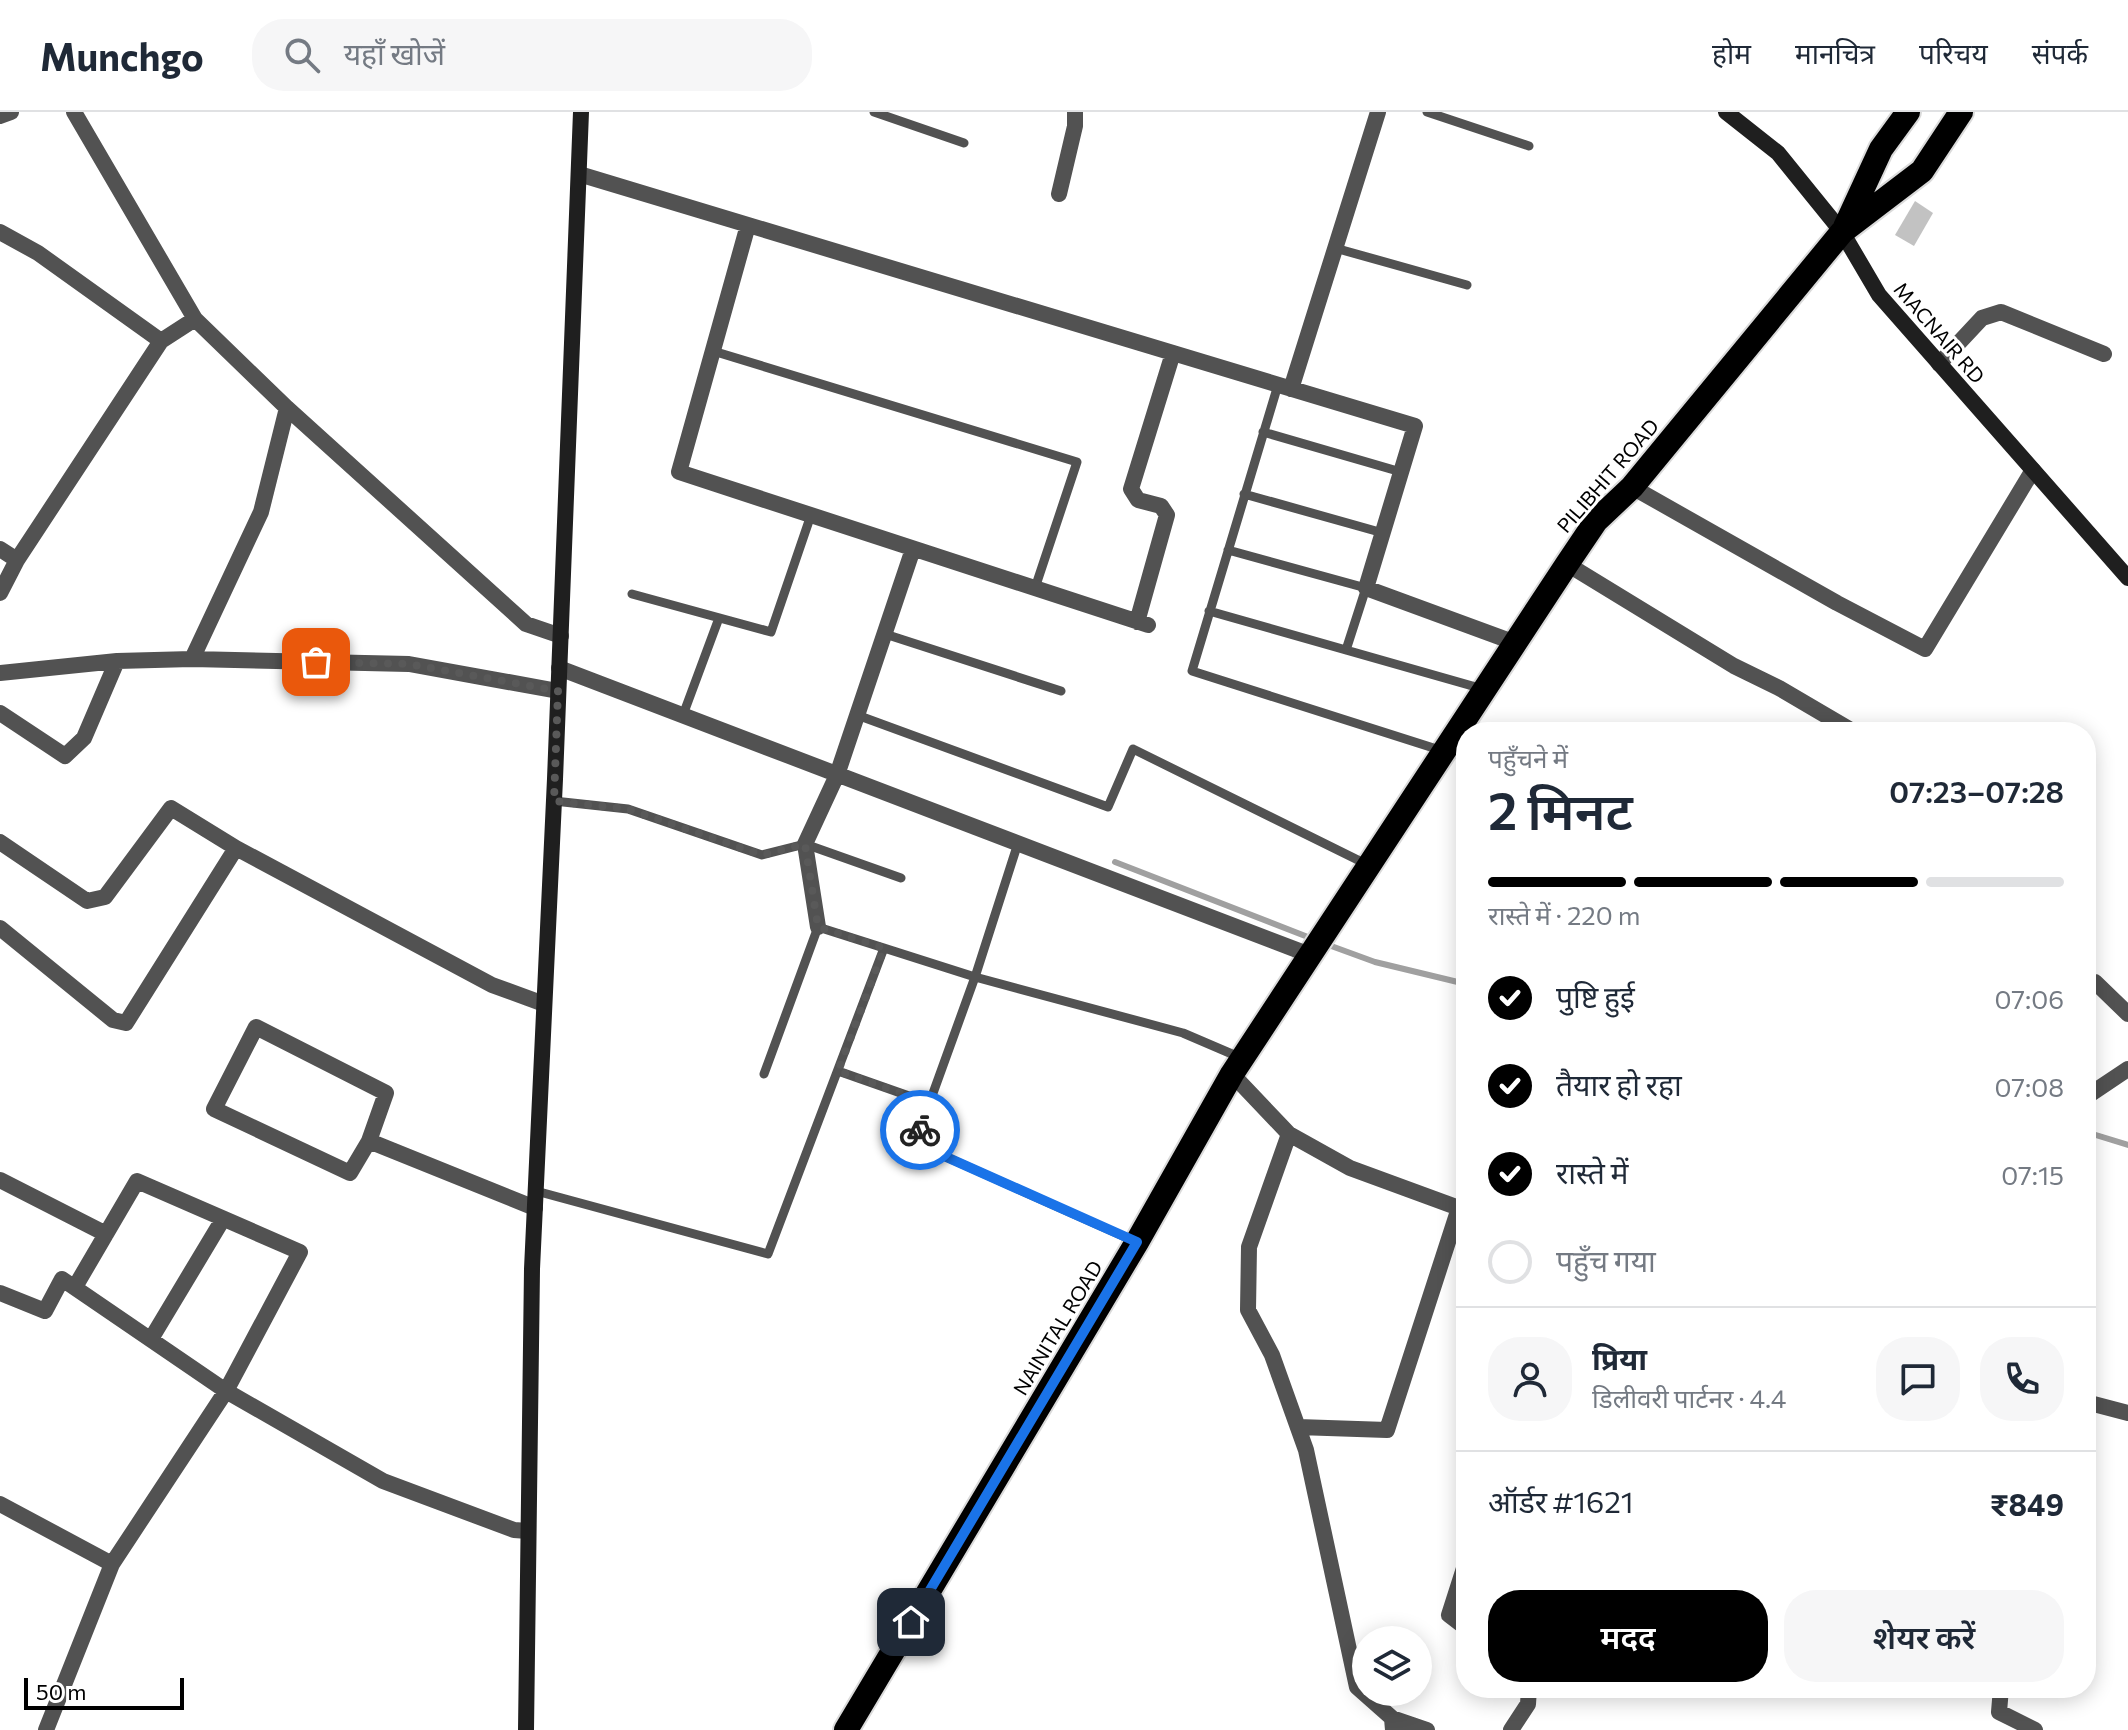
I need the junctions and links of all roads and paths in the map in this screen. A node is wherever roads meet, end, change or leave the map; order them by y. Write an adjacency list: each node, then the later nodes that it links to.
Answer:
1 (11, 112): 11 (street)
2 (74, 112): 21 (street)
3 (581, 112): 14 (main road)
4 (874, 112): 12 (lane)
5 (1075, 112): 15 (street)
6 (1378, 112): 19 (street)
7 (1427, 112): 13 (lane)
8 (1726, 112): 18 (main road, MACNAIR RD)
9 (1908, 112): 18 (highway)
10 (1961, 112): 18 (highway, PILIBHIT ROAD)
11 (0, 116)
12 (964, 143)
13 (1529, 146)
14 (579, 174): 16 (street); 49 (main road)
15 (1059, 194)
16 (748, 225): 23 (street); 24 (street)
17 (0, 232): 22 (street)
18 (1842, 232): 26 (main road, MACNAIR RD); 32 (highway, PILIBHIT ROAD)
19 (1335, 248): 20 (lane); 27 (street)
20 (1467, 285)
21 (195, 319): 22 (street); 28 (street)
22 (161, 341): 39 (street)
23 (713, 351): 34 (street); 42 (lane)
24 (1173, 353): 27 (street); 42 (street)
25 (2104, 354): 26 (street)
26 (1939, 364): 30 (main road, MACNAIR RD)
27 (1284, 387): 29 (lane); 31 (street)
28 (287, 408): 49 (street); 52 (street)
29 (1263, 432): 31 (lane); 33 (lane)
30 (2033, 470): 32 (street); 41 (main road, MACNAIR RD)
31 (1401, 472): 35 (street)
32 (1632, 487): 40 (highway, PILIBHIT ROAD)
33 (1244, 494): 35 (lane); 38 (lane)
34 (811, 515): 37 (street); 47 (lane)
35 (1383, 533): 43 (street)
36 (0, 549): 39 (street)
37 (913, 549): 42 (street); 48 (street)
38 (1228, 550): 43 (lane); 46 (lane)
39 (17, 560): 44 (street)
40 (1567, 564): 50 (highway, PILIBHIT ROAD); 63 (street)
41 (2128, 578)
42 (1035, 588)
43 (1366, 588): 50 (street); 51 (lane)
44 (0, 593)
45 (632, 594): 47 (lane)
46 (1209, 611): 51 (lane); 65 (lane)
47 (719, 618): 60 (lane)
48 (885, 634): 58 (lane); 61 (street)
49 (561, 636): 54 (main road)
50 (1513, 642): 56 (highway, PILIBHIT ROAD)
51 (1346, 650): 56 (lane)
52 (192, 659): 53 (street); 57 (street)
53 (117, 661): 55 (street); 59 (street)
54 (559, 668): 57 (main road); 60 (street)
55 (0, 673)
56 (1483, 689): 62 (highway, PILIBHIT ROAD)
57 (558, 691): 67 (main road)
58 (1061, 691)
59 (0, 713)
60 (683, 715): 66 (street)
61 (857, 715): 66 (street); 72 (lane)
62 (1462, 722)
63 (1837, 722)
64 (1456, 731): 65 (highway, PILIBHIT ROAD)
65 (1443, 751): 72 (highway, PILIBHIT ROAD)
66 (837, 775): 69 (street); 70 (street)
67 (554, 801): 70 (lane); 80 (main road)
68 (0, 842): 71 (street)
69 (1018, 843): 76 (street); 78 (lane)
70 (805, 844): 73 (lane); 74 (street)
71 (236, 848): 75 (street); 80 (street)
72 (1368, 865): 76 (highway, PILIBHIT ROAD)
73 (901, 878)
74 (818, 927): 77 (lane); 85 (lane)
75 (0, 928)
76 (1315, 946): 82 (highway, NAINITAL ROAD)
77 (884, 948): 78 (lane); 84 (lane)
78 (975, 977): 82 (lane); 87 (lane)
79 (2096, 983): 81 (street)
80 (544, 1004): 91 (main road)
81 (2128, 1014)
82 (1237, 1066): 88 (street); 96 (highway, NAINITAL ROAD)
83 (2128, 1069): 86 (street)
84 (838, 1071): 87 (lane); 91 (lane)
85 (764, 1074)
86 (2096, 1090)
87 (929, 1103): 96 (lane)
88 (1289, 1134): 92 (street); 103 (street)
89 (369, 1141): 89 (street); 91 (street)
90 (0, 1180): 95 (street)
91 (535, 1200): 105 (main road)
92 (1456, 1204)
93 (223, 1219): 95 (street); 99 (street); 100 (street)
94 (1456, 1224): 103 (street)
95 (106, 1234): 97 (street)
96 (1137, 1242): 114 (highway, NAINITAL ROAD)
97 (75, 1287): 98 (street); 99 (street)
98 (0, 1293)
99 (151, 1339): 100 (street)
100 (226, 1391): 105 (street); 106 (street)
101 (2096, 1405): 102 (street)
102 (2128, 1413)
103 (1298, 1427): 111 (street)
104 (0, 1504): 106 (street)
105 (528, 1531): 113 (main road)
106 (112, 1564): 112 (street)
107 (1456, 1593): 108 (street)
108 (1456, 1620)
109 (1528, 1698): 116 (street)
110 (2000, 1698): 117 (street)
111 (1393, 1724): 115 (street)
112 (46, 1730)
113 (526, 1730)
114 (846, 1730)
115 (1427, 1730)
116 (1511, 1730)
117 (2035, 1730)

